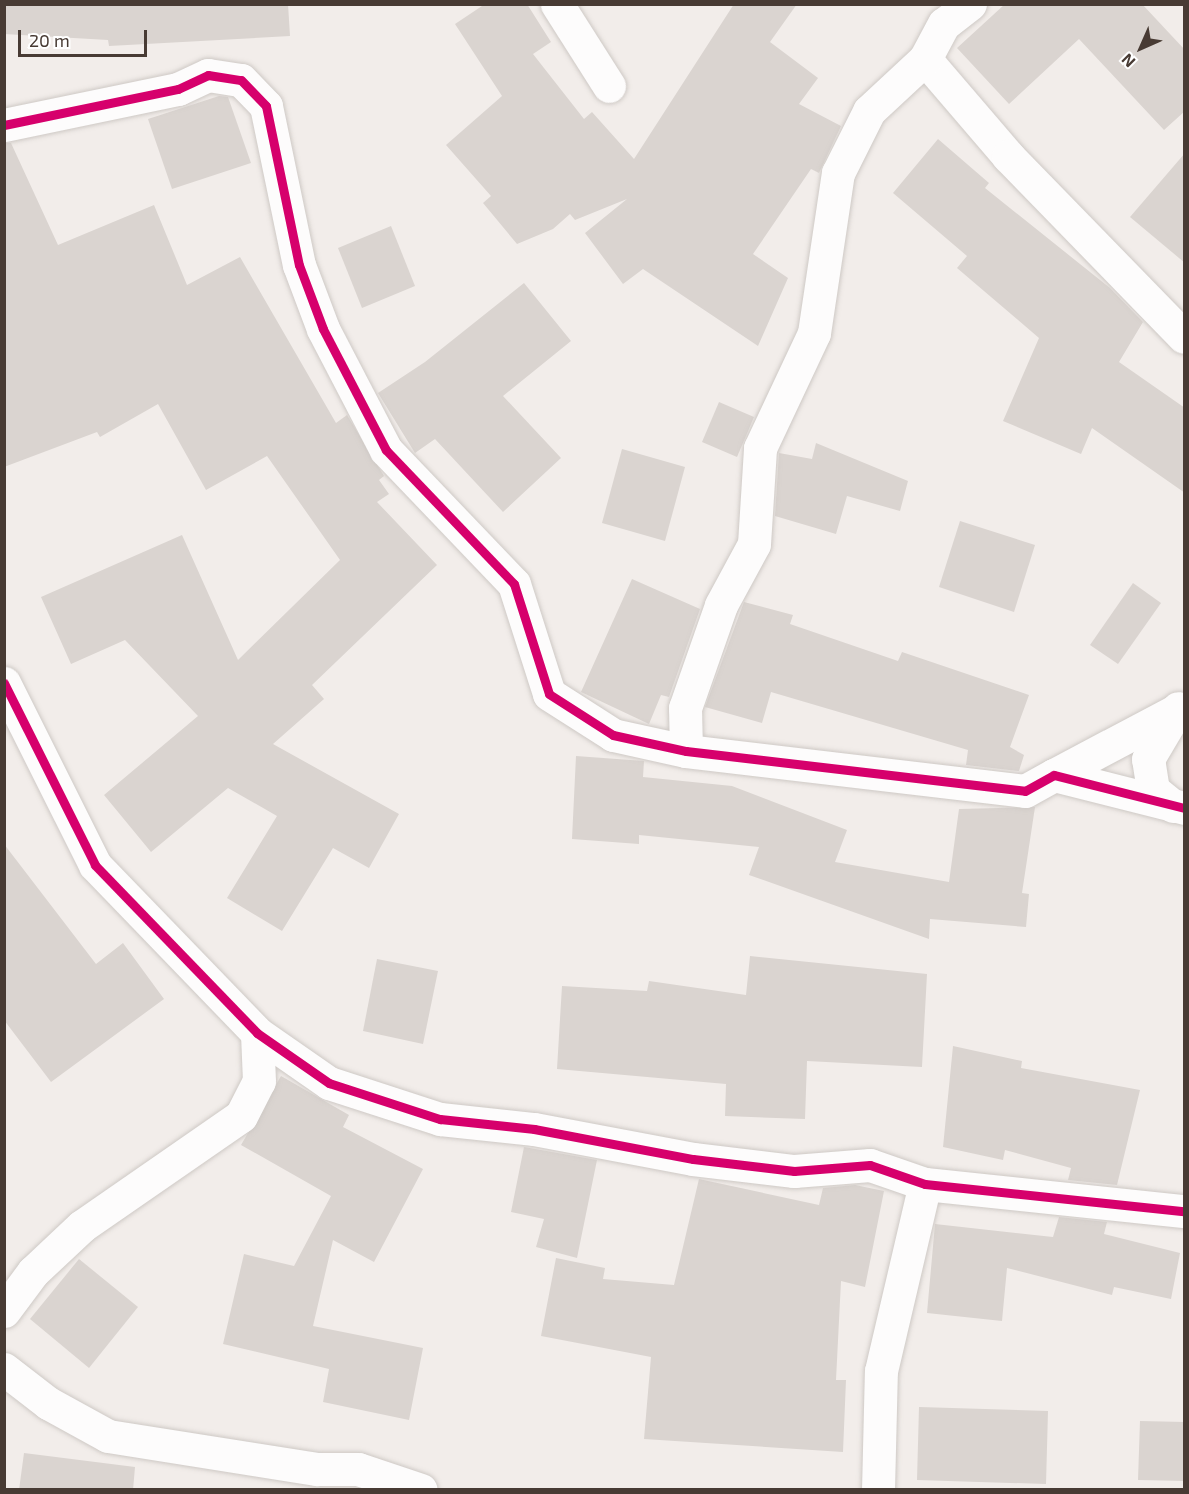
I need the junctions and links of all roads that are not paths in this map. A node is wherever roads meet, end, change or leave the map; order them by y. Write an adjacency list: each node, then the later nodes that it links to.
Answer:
1 (557, 4): 4 (street)
2 (970, 4): 3 (street)
3 (925, 58): 6 (street); 9 (street)
4 (609, 86)
5 (4, 125): 9 (street)
6 (1185, 337)
7 (4, 683): 12 (street)
8 (1181, 704): 10 (street); 11 (street)
9 (686, 751): 10 (street)
10 (1054, 775): 11 (street)
11 (1179, 807)
12 (257, 1033): 13 (street); 15 (street)
13 (925, 1184): 14 (street); 18 (street)
14 (1185, 1211)
15 (4, 1311)
16 (4, 1369): 17 (street)
17 (421, 1490)
18 (878, 1490)

